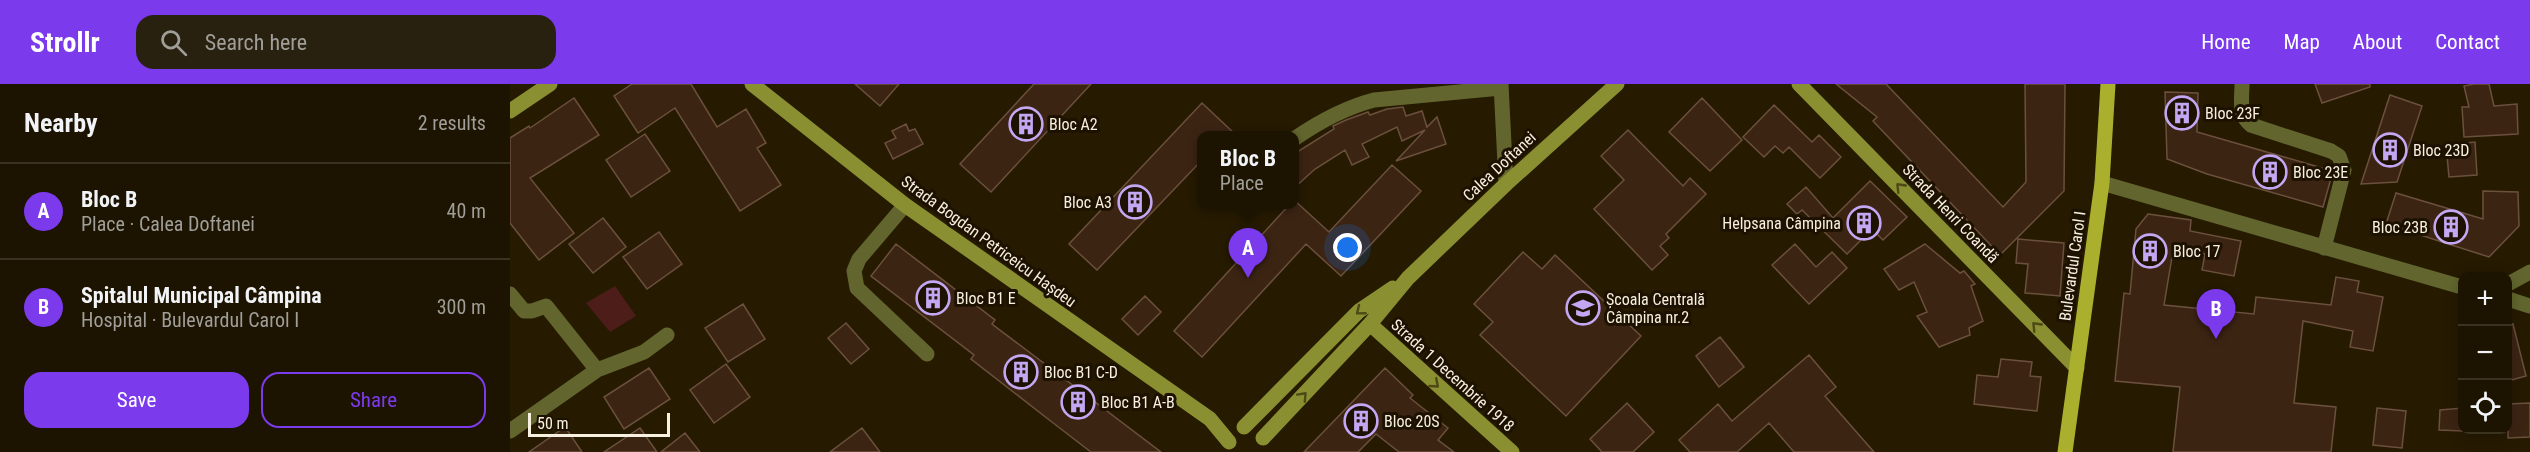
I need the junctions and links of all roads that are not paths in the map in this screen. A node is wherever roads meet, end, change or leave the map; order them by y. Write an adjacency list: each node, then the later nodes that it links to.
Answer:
1 (549, 84): 8 (street)
2 (752, 84): 12 (street, Strada Bogdan Petriceicu Hașdeu)
3 (1617, 84): 11 (street, Calea Doftanei)
4 (1799, 84): 24 (street, Strada Henri Coandă, one-way to 4)
5 (2108, 84): 10 (main road, Bulevardul Carol I)
6 (2242, 84): 13 (street)
7 (1501, 86): 9 (street); 11 (street)
8 (510, 111)
9 (1299, 135)
10 (2102, 183): 13 (street); 24 (main road, Bulevardul Carol I)
11 (1506, 184): 15 (street, Calea Doftanei)
12 (905, 205): 23 (street); 26 (street, Strada Bogdan Petriceicu Hașdeu)
13 (2324, 248): 17 (street)
14 (2530, 272): 16 (street)
15 (1408, 278): 21 (street, Calea Doftanei); 27 (street, Calea Doftanei, one-way to 27)
16 (2512, 282)
17 (2458, 285)
18 (510, 294): 25 (street)
19 (2512, 300): 20 (street)
20 (2530, 306)
21 (1370, 324): 29 (street, Calea Doftanei, one-way to 21); 31 (street, Strada 1 Decembrie 1918, one-way to 31)
22 (666, 335): 25 (street)
23 (927, 354)
24 (2077, 368): 32 (main road, Bulevardul Carol I)
25 (597, 370): 28 (street)
26 (1210, 419): 27 (street, Strada Bogdan Petriceicu Hașdeu); 30 (street, Strada Bogdan Petriceicu Hașdeu)
27 (1241, 428): 29 (street, Strada Bogdan Petriceicu Hașdeu); 30 (street, Calea Doftanei)
28 (510, 431)
29 (1264, 447)
30 (1229, 449)
31 (1512, 452)
32 (2065, 452)

